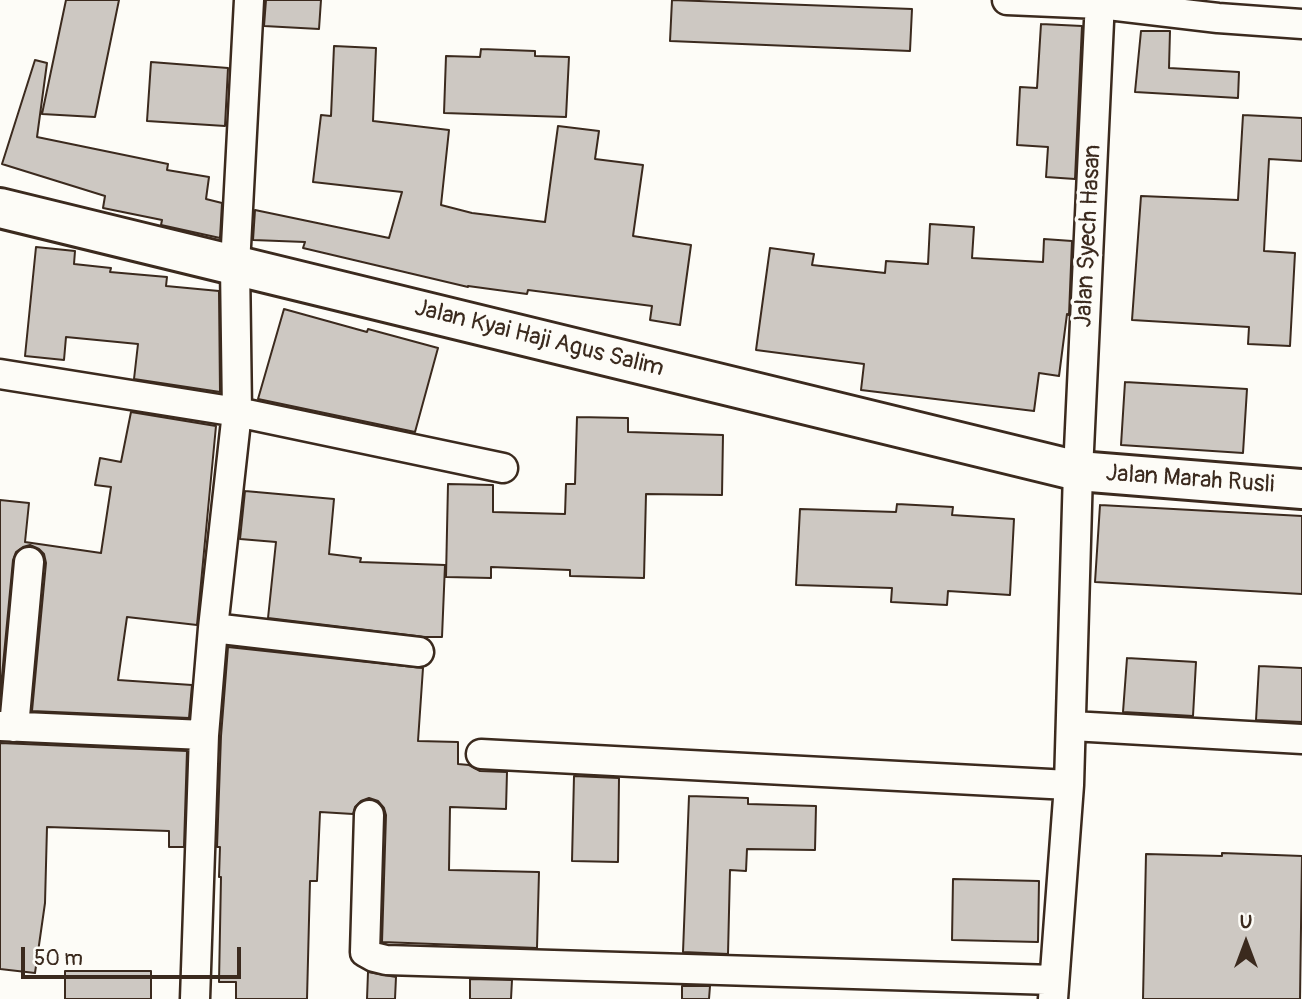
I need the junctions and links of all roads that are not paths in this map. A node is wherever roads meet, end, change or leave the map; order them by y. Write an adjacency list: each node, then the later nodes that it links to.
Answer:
1 (249, 0): 6 (street)
2 (1007, 0): 3 (street)
3 (1100, 2): 4 (street); 10 (street, Jalan Syech Hasan)
4 (1302, 24)
5 (0, 208): 6 (main road, Jalan Kyai Haji Agus Salim)
6 (235, 265): 8 (street); 10 (main road, Jalan Kyai Haji Agus Salim)
7 (0, 374): 8 (street)
8 (237, 412): 9 (street); 13 (street)
9 (503, 468)
10 (1078, 471): 11 (main road, Jalan Marah Rusli); 15 (street, Jalan Syech Hasan)
11 (1302, 489)
12 (29, 562): 16 (street)
13 (213, 628): 14 (street); 17 (street)
14 (419, 652)
15 (1072, 726): 18 (street); 20 (street, Jalan Syech Hasan)
16 (7, 727): 17 (street)
17 (204, 735): 23 (street)
18 (1302, 739)
19 (481, 754): 20 (street)
20 (1069, 785): 22 (street, Jalan Syech Hasan)
21 (369, 815): 22 (street)
22 (1053, 989)
23 (195, 999)

